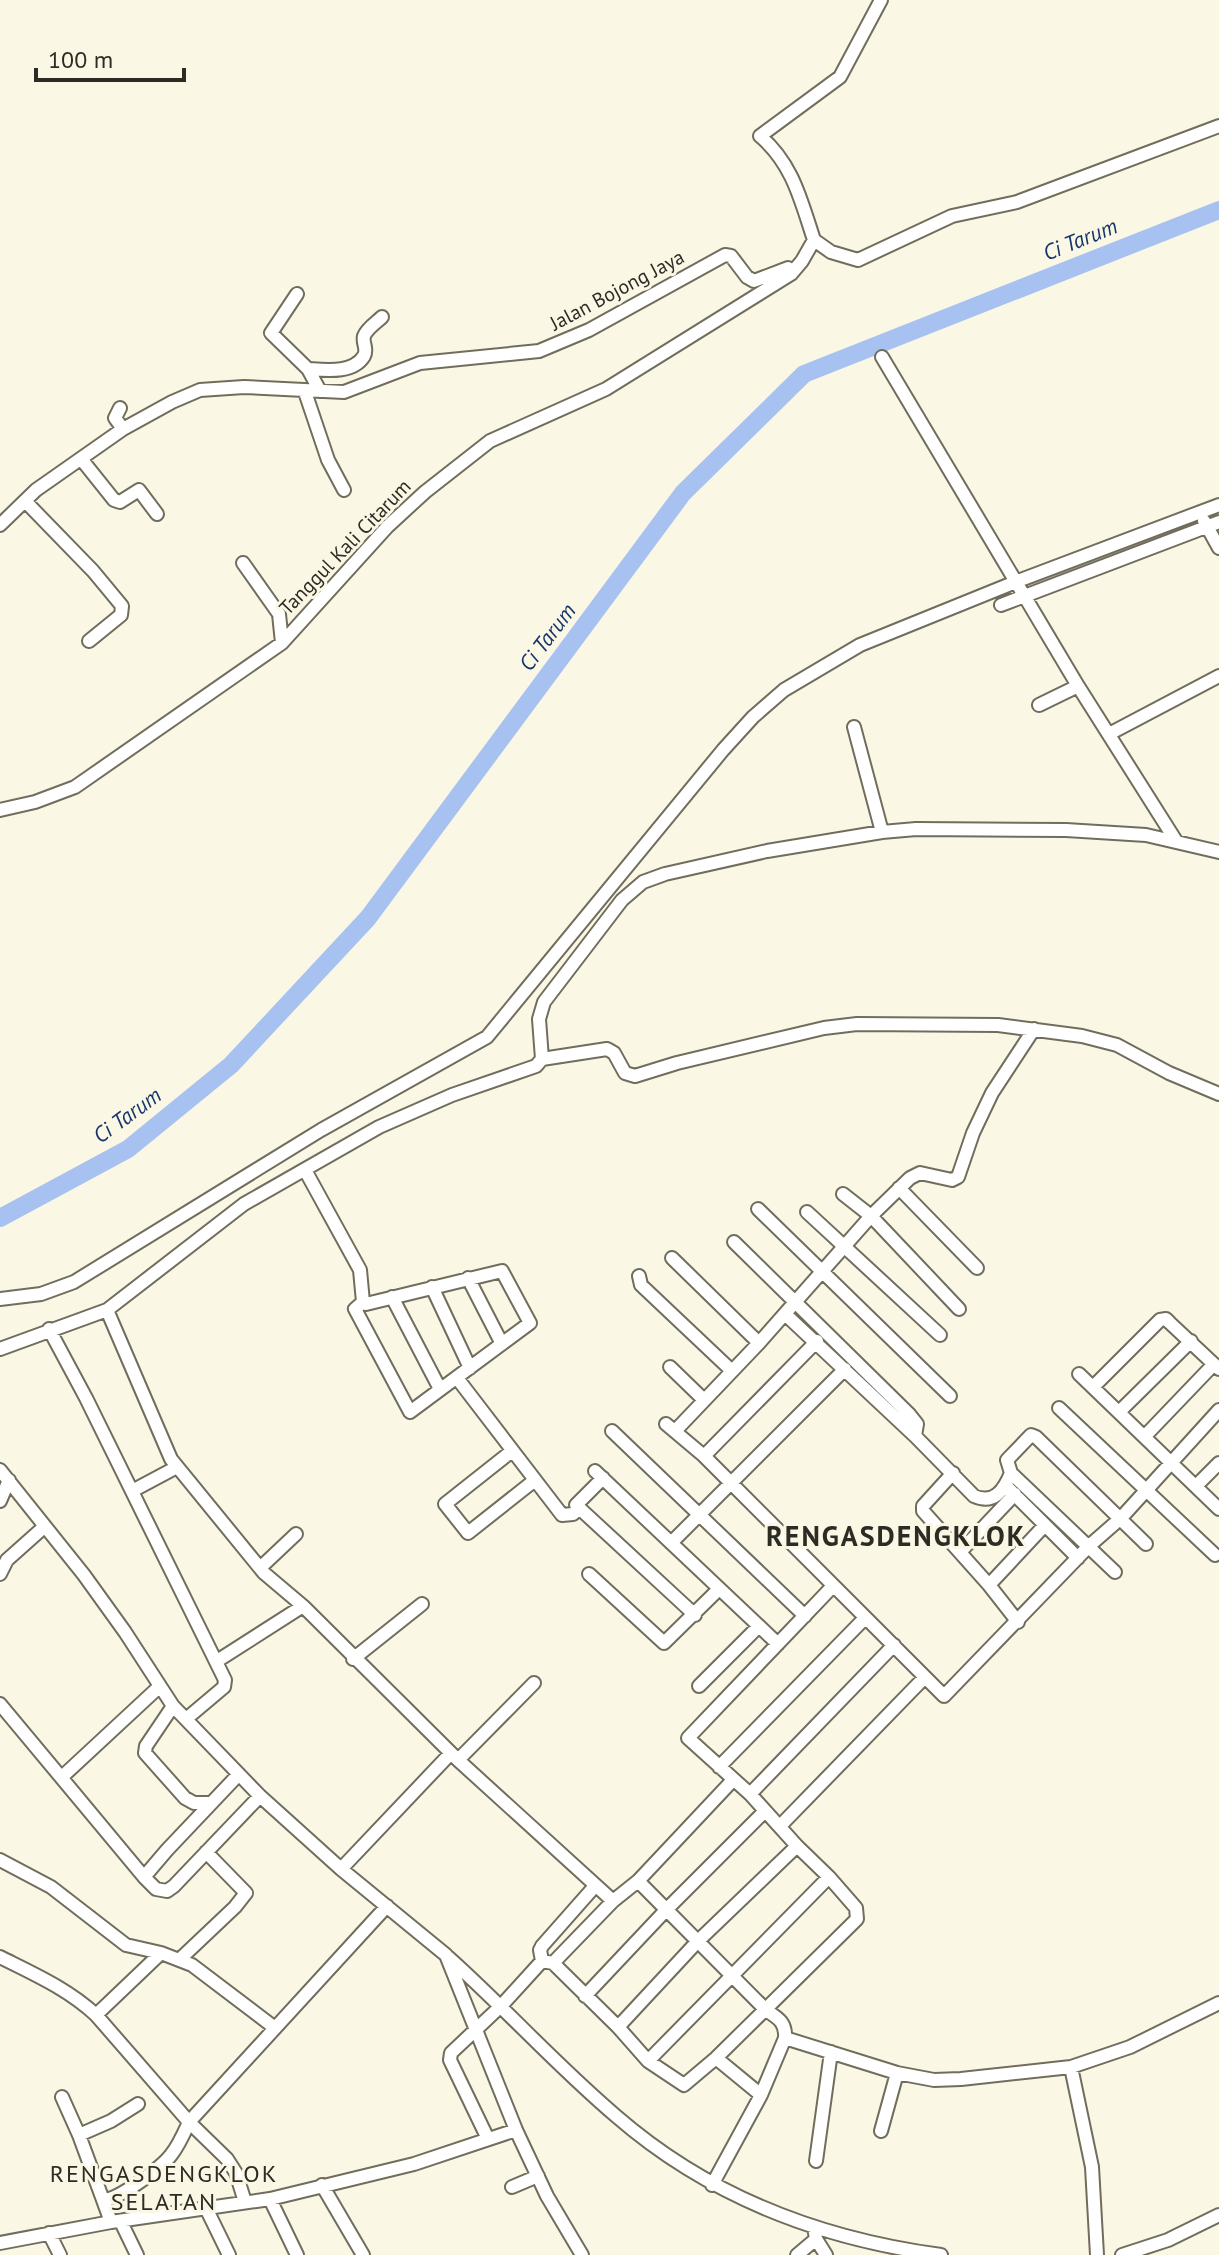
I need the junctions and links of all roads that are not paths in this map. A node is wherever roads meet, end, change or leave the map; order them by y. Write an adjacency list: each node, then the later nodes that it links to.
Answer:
1 (881, 0): 3 (street)
2 (1219, 126): 3 (street)
3 (814, 240): 4 (street, Tanggul Kali Citarum)
4 (802, 261): 9 (street, Jalan Bojong Jaya); 27 (street, Tanggul Kali Citarum)
5 (297, 294): 8 (street)
6 (382, 317): 8 (street)
7 (882, 357): 23 (street)
8 (308, 369): 9 (street)
9 (320, 391): 10 (street, Jalan Bojong Jaya)
10 (305, 392): 12 (street, Jalan Bojong Jaya); 14 (street)
11 (120, 408): 12 (street)
12 (123, 429): 13 (street, Jalan Bojong Jaya)
13 (82, 460): 15 (street, Jalan Bojong Jaya); 18 (street)
14 (344, 490)
15 (25, 501): 20 (street, Jalan Bojong Jaya); 26 (street)
16 (1219, 505): 17 (street)
17 (1198, 512): 19 (street); 23 (street)
18 (157, 514)
19 (1213, 524): 21 (street); 24 (street)
20 (0, 525)
21 (1219, 548)
22 (243, 563): 27 (street)
23 (1018, 581): 24 (street); 55 (street)
24 (1026, 594): 25 (street); 29 (street)
25 (1001, 605)
26 (89, 641)
27 (282, 643): 33 (street, Tanggul Kali Citarum)
28 (1219, 676): 32 (street)
29 (1078, 686): 30 (street); 32 (street)
30 (1039, 705)
31 (854, 727): 34 (street)
32 (1109, 734): 35 (street)
33 (0, 810)
34 (882, 832): 35 (street); 38 (street)
35 (1176, 841): 36 (street)
36 (1219, 852)
37 (1034, 1029): 38 (street); 39 (street); 41 (street)
38 (542, 1059): 40 (street)
39 (1219, 1094)
40 (305, 1170): 57 (street); 59 (street)
41 (899, 1188): 45 (street); 49 (street)
42 (843, 1194): 45 (street)
43 (758, 1209): 50 (street)
44 (807, 1212): 47 (street)
45 (871, 1216): 47 (street); 58 (street)
46 (734, 1242): 56 (street)
47 (845, 1245): 50 (street); 62 (street)
48 (672, 1258): 65 (street)
49 (977, 1268)
50 (821, 1270): 56 (street); 77 (street)
51 (639, 1276): 72 (street)
52 (468, 1278): 53 (street); 66 (street); 66 (street)
53 (432, 1287): 54 (street); 70 (street)
54 (392, 1297): 57 (street); 76 (street)
55 (0, 1299)
56 (796, 1301): 60 (street); 83 (street)
57 (363, 1302): 76 (street)
58 (959, 1309)
59 (107, 1310): 61 (street); 89 (street)
60 (785, 1314): 63 (street); 65 (street)
61 (49, 1329): 67 (street); 98 (street)
62 (940, 1335)
63 (817, 1341): 71 (street); 86 (street)
64 (1191, 1341): 68 (street); 75 (street); 81 (street)
65 (759, 1343): 72 (street)
66 (502, 1344): 70 (street)
67 (0, 1349)
68 (1216, 1366): 84 (street)
69 (670, 1367): 78 (street)
70 (470, 1368): 74 (street)
71 (845, 1369): 83 (street); 94 (street)
72 (732, 1371): 78 (street)
73 (1079, 1374): 75 (street)
74 (457, 1378): 76 (street); 85 (street)
75 (1093, 1387): 81 (street)
76 (440, 1389)
77 (950, 1396)
78 (704, 1400): 86 (street)
79 (1059, 1408): 96 (street)
80 (1219, 1410): 87 (street)
81 (1119, 1412): 84 (street)
82 (612, 1431): 102 (street)
83 (915, 1436): 90 (street)
84 (1145, 1436): 87 (street)
85 (512, 1451): 93 (street); 93 (street)
86 (704, 1456): 94 (street)
87 (1174, 1462): 95 (street); 96 (street)
88 (1219, 1463): 95 (street)
89 (177, 1467): 98 (street); 113 (street)
90 (953, 1473): 97 (street); 110 (street)
91 (1011, 1473): 97 (street); 103 (street); 109 (street)
92 (4, 1475): 99 (street); 105 (street)
93 (535, 1480): 100 (street)
94 (732, 1485): 102 (street); 118 (street)
95 (1196, 1486): 101 (street)
96 (1146, 1489): 103 (street); 111 (street)
97 (1010, 1490): 104 (street); 110 (street)
98 (132, 1491): 130 (street)
99 (0, 1501)
100 (579, 1508): 107 (street); 122 (street)
101 (1219, 1509)
102 (701, 1515): 107 (street); 123 (street)
103 (1121, 1518): 108 (street); 109 (street)
104 (1045, 1525): 112 (street); 117 (street)
105 (44, 1527): 115 (street); 133 (street)
106 (296, 1534): 113 (street)
107 (671, 1543): 119 (street)
108 (1146, 1544)
109 (1089, 1546): 112 (street); 114 (street)
110 (960, 1552): 117 (street)
111 (1215, 1555)
112 (1078, 1558): 125 (street)
113 (260, 1568): 121 (street)
114 (1115, 1572)
115 (0, 1574)
116 (589, 1574): 122 (street)
117 (989, 1585): 125 (street)
118 (833, 1586): 123 (street); 124 (street)
119 (719, 1589): 122 (street); 126 (street)
120 (422, 1604): 129 (street)
121 (303, 1606): 129 (street); 130 (street)
122 (695, 1615)
123 (805, 1616): 127 (street)
124 (865, 1618): 128 (street); 139 (street)
125 (1018, 1622): 131 (street)
126 (759, 1626): 127 (street); 134 (street)
127 (778, 1644): 139 (street)
128 (894, 1645): 131 (street); 143 (street)
129 (353, 1659): 138 (street)
130 (217, 1661): 137 (street)
131 (924, 1678): 147 (street)
132 (534, 1683): 138 (street)
133 (160, 1686): 136 (street); 141 (street)
134 (699, 1686)
135 (0, 1704): 141 (street)
136 (173, 1706): 137 (street); 145 (street)
137 (186, 1719): 140 (street)
138 (455, 1757): 151 (street); 155 (street)
139 (719, 1767): 142 (street)
140 (239, 1774): 144 (street); 145 (street)
141 (63, 1776): 152 (street)
142 (733, 1780): 143 (street); 154 (street)
143 (750, 1794): 146 (street)
144 (260, 1796): 149 (street); 151 (street)
145 (211, 1803): 152 (street)
146 (765, 1811): 147 (street); 158 (street)
147 (780, 1826): 148 (street)
148 (797, 1846): 153 (street); 159 (street)
149 (206, 1852): 152 (street); 163 (street)
150 (0, 1860): 160 (street)
151 (341, 1869): 157 (street)
152 (144, 1877)
153 (829, 1877): 165 (street); 169 (street)
154 (638, 1881): 156 (street); 158 (street)
155 (595, 1886): 156 (street); 164 (street)
156 (613, 1901): 164 (street)
157 (387, 1906): 161 (street); 172 (street)
158 (667, 1909): 159 (street); 166 (street)
159 (697, 1942): 165 (street); 171 (street)
160 (161, 1953): 163 (street); 170 (street)
161 (446, 1955): 168 (street); 173 (street)
162 (0, 1957): 170 (street)
163 (179, 1960): 172 (street)
164 (548, 1962): 166 (street); 168 (street)
165 (733, 1975): 169 (street); 177 (street)
166 (585, 1996): 171 (street)
167 (1219, 2003): 178 (street)
168 (502, 2005): 173 (street); 191 (street)
169 (766, 2010): 174 (street); 176 (street)
170 (96, 2015): 183 (street)
171 (618, 2027): 177 (street)
172 (275, 2028): 183 (street)
173 (475, 2031): 184 (street); 187 (street)
174 (785, 2038): 175 (street); 180 (street)
175 (831, 2052): 179 (street); 188 (street)
176 (716, 2058): 177 (street); 180 (street)
177 (648, 2061)
178 (1071, 2067): 179 (street); 211 (street)
179 (897, 2073): 185 (street)
180 (761, 2095): 191 (street)
181 (62, 2097): 186 (street)
182 (138, 2104): 186 (street)
183 (189, 2122): 194 (street); 195 (street)
184 (516, 2130): 187 (street); 189 (street)
185 (881, 2131)
186 (79, 2135): 194 (street)
187 (488, 2139): 190 (street)
188 (816, 2161)
189 (538, 2176): 192 (street); 207 (street)
190 (322, 2185): 193 (street); 206 (street)
191 (712, 2185): 200 (street)
192 (512, 2187)
193 (270, 2199): 195 (street); 205 (street)
194 (103, 2200): 198 (street)
195 (245, 2202): 196 (street)
196 (206, 2208): 198 (street); 204 (street)
197 (1219, 2215): 212 (street)
198 (116, 2222): 199 (street); 203 (street)
199 (49, 2233): 201 (street); 202 (street)
200 (815, 2233): 208 (street); 209 (street); 210 (street)
201 (0, 2243)
202 (60, 2255)
203 (137, 2255)
204 (229, 2255)
205 (297, 2255)
206 (363, 2255)
207 (582, 2255)
208 (797, 2255)
209 (826, 2255)
210 (941, 2255)
211 (1097, 2255)
212 (1122, 2255)

